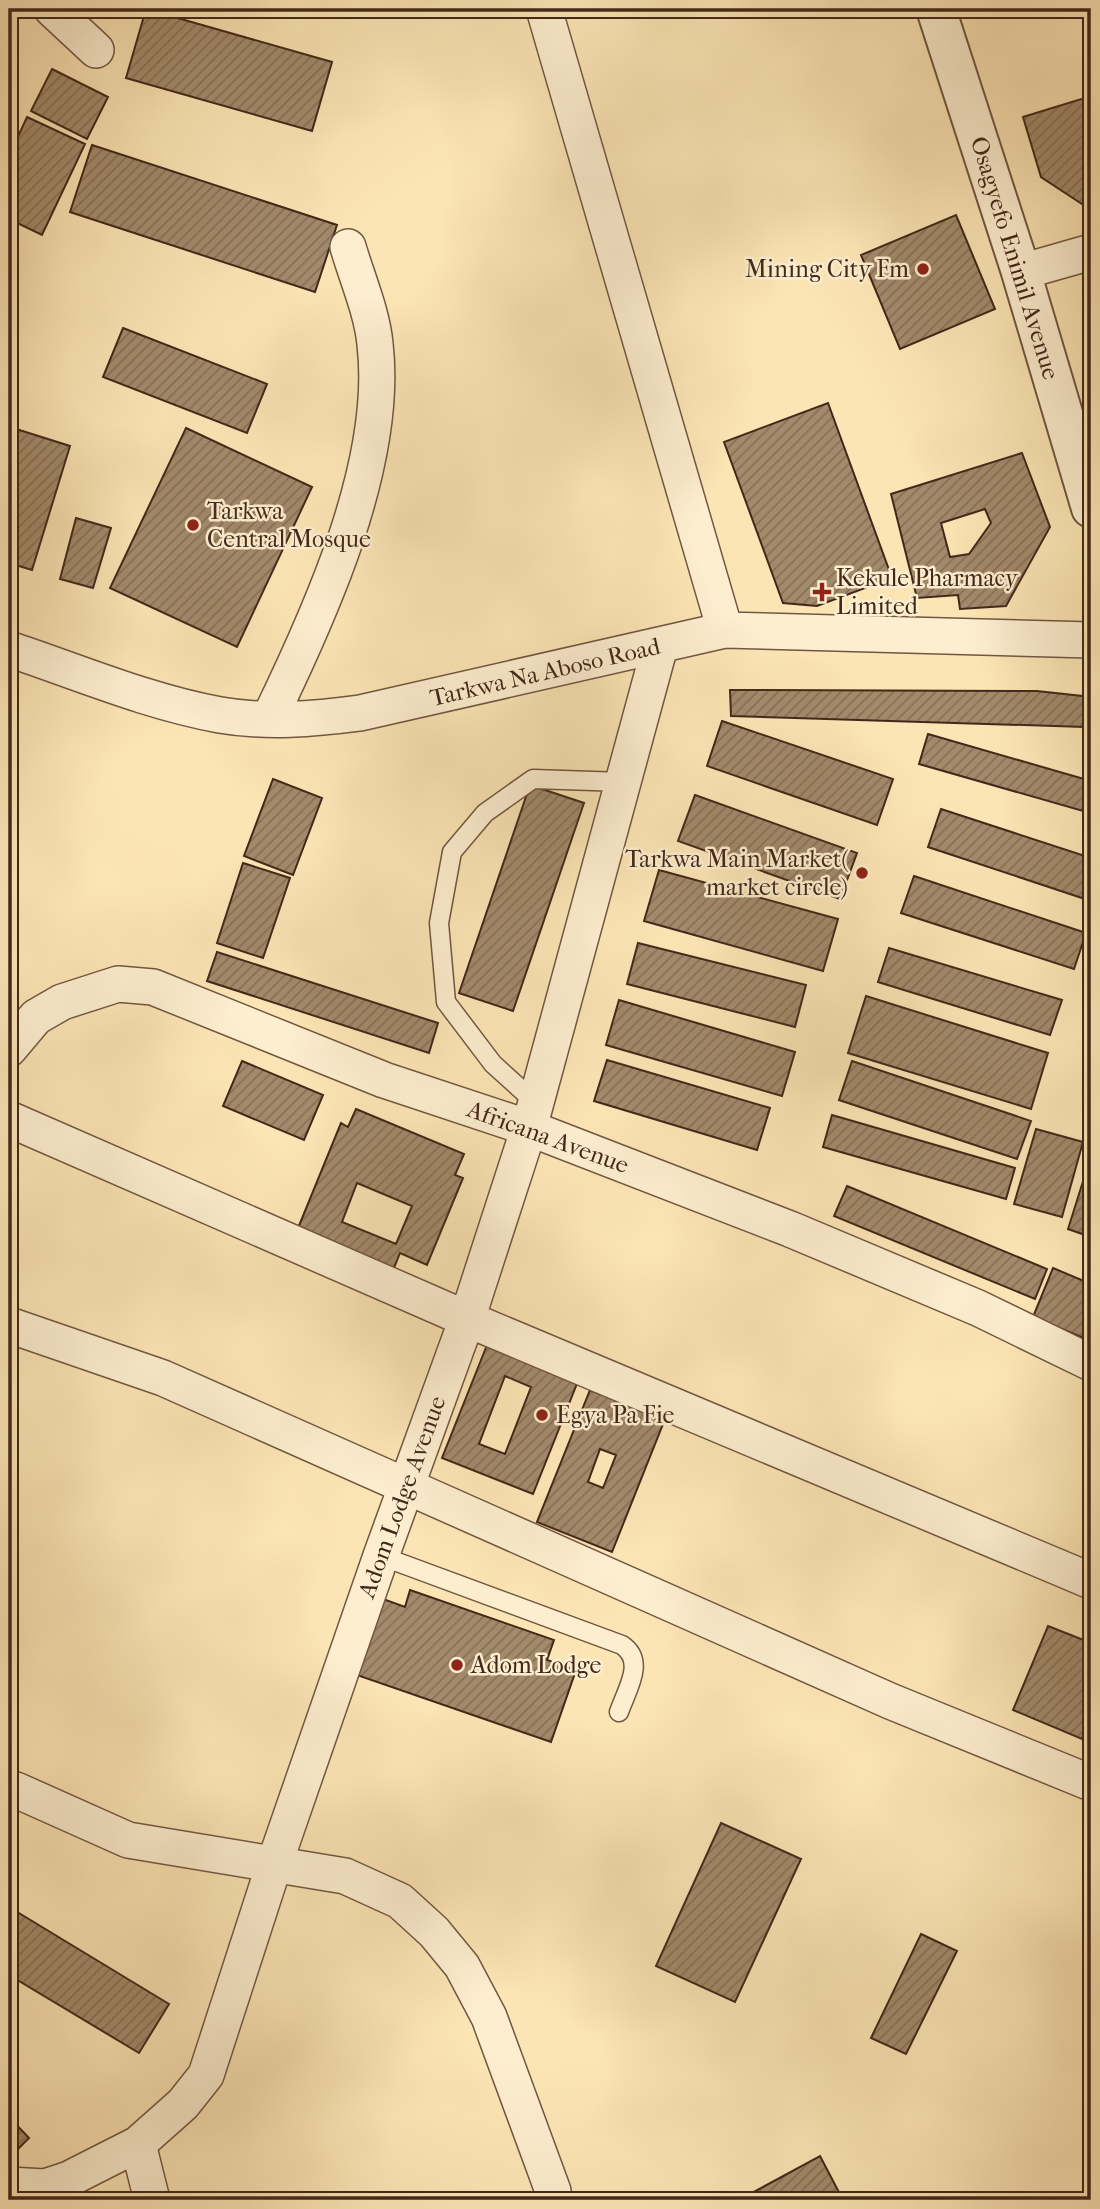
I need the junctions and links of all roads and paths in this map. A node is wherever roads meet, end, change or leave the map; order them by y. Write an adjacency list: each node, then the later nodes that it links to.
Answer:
1 (52, 9): 4 (street)
2 (544, 9): 9 (street)
3 (936, 9): 7 (street, Osagyefo Enimil Avenue)
4 (96, 50)
5 (348, 247): 13 (street)
6 (1091, 252): 7 (street)
7 (1021, 272): 8 (street, Osagyefo Enimil Avenue)
8 (1091, 508)
9 (725, 630): 10 (street, Tarkwa Na Aboso Road); 11 (street, Tarkwa Na Aboso Road)
10 (1091, 640)
11 (660, 646): 13 (street, Tarkwa Na Aboso Road); 14 (street, Adom Lodge Avenue)
12 (9, 649): 13 (street, Tarkwa Na Aboso Road)
13 (269, 719)
14 (623, 782): 16 (street, Adom Lodge Avenue); 16 (lane)
15 (9, 1049): 16 (street, Africana Avenue)
16 (533, 1116): 18 (street, Adom Lodge Avenue); 20 (street, Africana Avenue)
17 (9, 1119): 18 (street)
18 (467, 1319): 21 (street, Adom Lodge Avenue); 23 (street)
19 (9, 1325): 21 (street)
20 (1091, 1363)
21 (405, 1485): 22 (street, Adom Lodge Avenue); 25 (street)
22 (380, 1556): 24 (lane); 27 (street, Adom Lodge Avenue)
23 (1091, 1581)
24 (619, 1712)
25 (1091, 1783)
26 (16, 1790): 27 (street)
27 (274, 1865): 28 (street, Adom Lodge Avenue); 31 (street)
28 (138, 2144): 29 (street, Adom Lodge Avenue); 30 (street)
29 (9, 2185)
30 (152, 2200)
31 (552, 2200)

